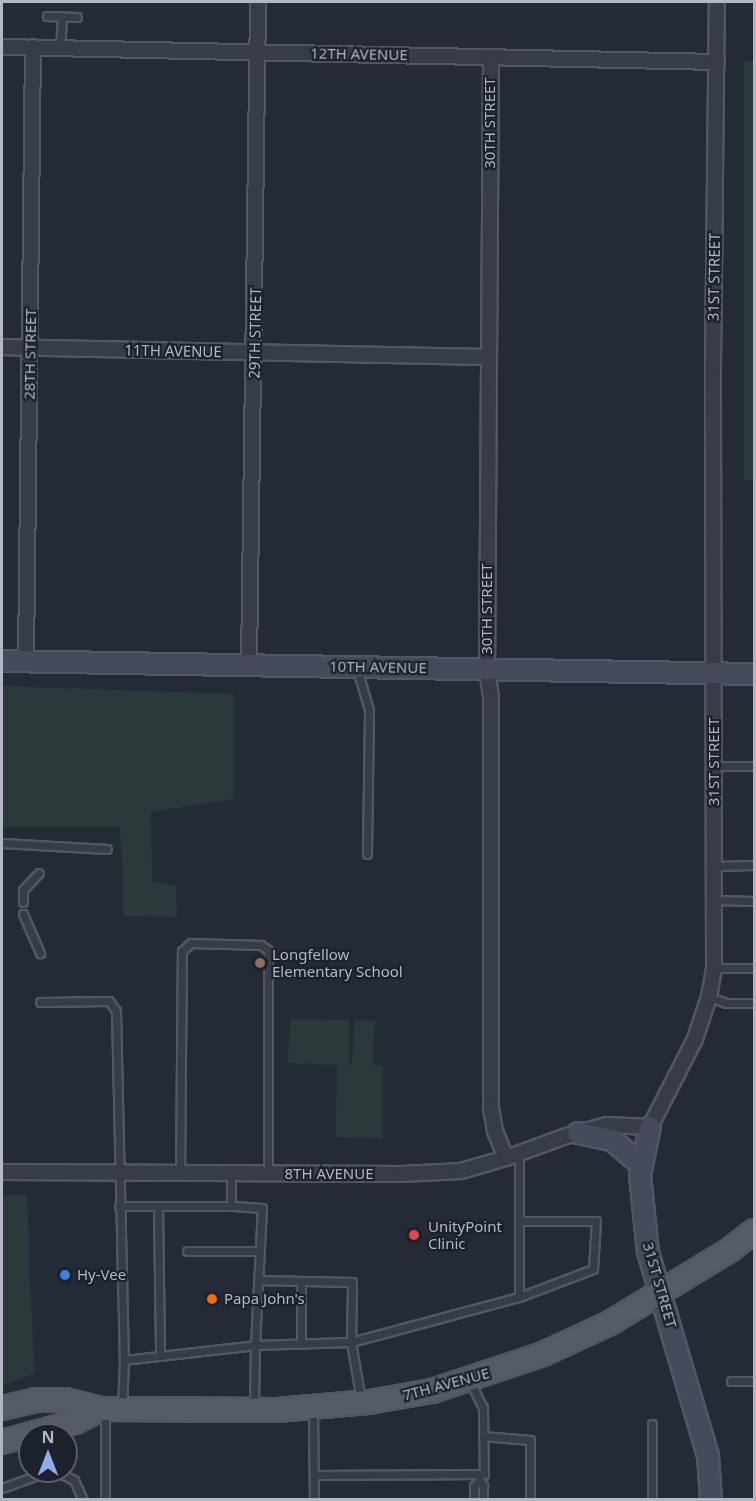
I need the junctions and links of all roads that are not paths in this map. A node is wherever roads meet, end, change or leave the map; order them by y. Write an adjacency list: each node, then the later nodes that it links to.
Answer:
1 (258, 2): 9 (street, 29TH STREET)
2 (717, 2): 11 (street, 31ST STREET)
3 (47, 16): 4 (lane)
4 (62, 16): 5 (lane); 8 (lane)
5 (77, 17)
6 (2, 47): 7 (street, 12TH AVENUE)
7 (33, 47): 8 (street, 12TH AVENUE); 13 (street, 28TH STREET)
8 (60, 48): 9 (street, 12TH AVENUE)
9 (258, 52): 10 (street, 12TH AVENUE); 14 (street, 29TH STREET)
10 (491, 57): 11 (street, 12TH AVENUE); 15 (street, 30TH STREET)
11 (717, 62): 21 (street, 31ST STREET)
12 (2, 347): 13 (street, 11TH AVENUE)
13 (30, 348): 14 (street, 11TH AVENUE); 17 (street, 28TH STREET)
14 (256, 352): 15 (street, 11TH AVENUE); 18 (street, 29TH STREET)
15 (489, 357): 20 (street, 30TH STREET)
16 (2, 661): 17 (street, 10TH AVENUE)
17 (26, 662): 18 (street, 10TH AVENUE)
18 (249, 665): 19 (street, 10TH AVENUE)
19 (357, 667): 20 (street, 10TH AVENUE); 27 (lane)
20 (487, 669): 21 (street, 10TH AVENUE); 43 (street, 30TH STREET)
21 (714, 673): 22 (street, 10TH AVENUE); 23 (street, 31ST STREET)
22 (754, 674)
23 (714, 766): 24 (lane); 29 (street, 31ST STREET)
24 (754, 766)
25 (2, 843): 26 (lane)
26 (107, 849)
27 (367, 854)
28 (754, 865): 29 (lane)
29 (714, 866): 31 (street, 31ST STREET)
30 (39, 873): 33 (lane)
31 (714, 900): 32 (lane); 36 (street, 31ST STREET)
32 (754, 901)
33 (23, 902)
34 (23, 914): 35 (lane)
35 (40, 953)
36 (714, 968): 37 (lane); 38 (street, 31ST STREET)
37 (754, 968)
38 (709, 998): 40 (lane); 41 (street, 31ST STREET)
39 (40, 1002): 46 (lane)
40 (754, 1004)
41 (650, 1127): 42 (street, 8TH AVENUE); 44 (street, 31ST STREET)
42 (578, 1133): 43 (street, 8TH AVENUE); 44 (street)
43 (512, 1156): 49 (street, 8TH AVENUE); 53 (lane)
44 (642, 1165): 59 (street, 31ST STREET)
45 (2, 1172): 46 (street, 8TH AVENUE)
46 (119, 1173): 47 (street, 8TH AVENUE); 50 (lane)
47 (180, 1173): 48 (street, 8TH AVENUE); 49 (lane)
48 (231, 1173): 49 (street, 8TH AVENUE); 52 (lane)
49 (268, 1173)
50 (119, 1206): 51 (lane); 65 (lane)
51 (158, 1206): 52 (lane); 64 (lane)
52 (231, 1206): 56 (lane)
53 (519, 1221): 60 (lane); 60 (lane)
54 (754, 1231): 59 (main road, 7TH AVENUE)
55 (187, 1251): 56 (lane)
56 (260, 1251): 57 (lane)
57 (258, 1280): 58 (lane); 63 (lane)
58 (301, 1281): 61 (lane); 62 (lane)
59 (661, 1292): 66 (main road, 7TH AVENUE); 89 (street, 31ST STREET)
60 (519, 1297): 61 (lane)
61 (351, 1342): 62 (lane); 69 (lane)
62 (301, 1344): 63 (lane)
63 (255, 1345): 64 (lane); 73 (lane)
64 (160, 1356): 65 (lane)
65 (123, 1360): 71 (lane)
66 (470, 1380): 69 (main road, 7TH AVENUE); 75 (lane)
67 (731, 1381): 68 (lane)
68 (754, 1381)
69 (361, 1403): 72 (main road, 7TH AVENUE)
70 (2, 1408): 71 (main road, 7TH AVENUE)
71 (109, 1408): 73 (main road, 7TH AVENUE); 76 (main road, 7TH AVENUE); 83 (lane)
72 (313, 1408): 73 (main road, 7TH AVENUE); 77 (lane)
73 (254, 1410)
74 (652, 1424): 88 (lane)
75 (483, 1436): 78 (lane); 87 (lane)
76 (2, 1442)
77 (314, 1475): 78 (lane); 84 (lane)
78 (479, 1478): 85 (lane); 86 (lane)
79 (18, 1482): 81 (lane)
80 (75, 1483): 82 (lane)
81 (2, 1488)
82 (83, 1500)
83 (105, 1500)
84 (314, 1500)
85 (474, 1500)
86 (483, 1500)
87 (530, 1500)
88 (652, 1500)
89 (711, 1500)

